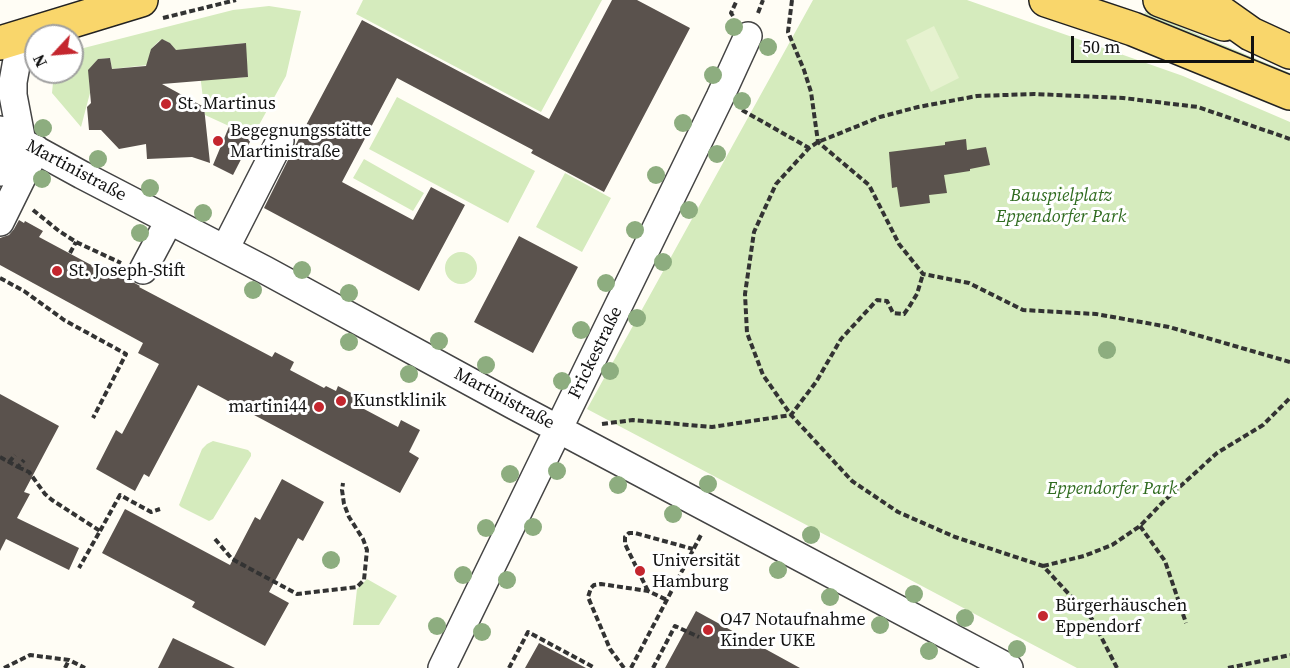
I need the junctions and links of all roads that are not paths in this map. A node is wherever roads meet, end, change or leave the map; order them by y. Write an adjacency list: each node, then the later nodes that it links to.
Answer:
1 (141, 0): 9 (main road)
2 (1046, 0): 6 (main road)
3 (1084, 0): 6 (main road)
4 (1160, 0): 7 (main road)
5 (1203, 0): 7 (main road)
6 (1133, 29): 11 (main road)
7 (1251, 34): 10 (main road)
8 (748, 36): 19 (street, Frickestraße)
9 (12, 39): 12 (street)
10 (1290, 51)
11 (1290, 93)
12 (19, 140): 14 (street); 15 (street, Martinistraße)
13 (280, 141): 17 (street)
14 (7, 183): 16 (street)
15 (169, 221): 17 (street, Martinistraße); 18 (street)
16 (0, 222)
17 (225, 249): 19 (street, Martinistraße)
18 (143, 270)
19 (559, 429): 20 (street, Frickestraße); 21 (street, Martinistraße)
20 (442, 668)
21 (1009, 668)

